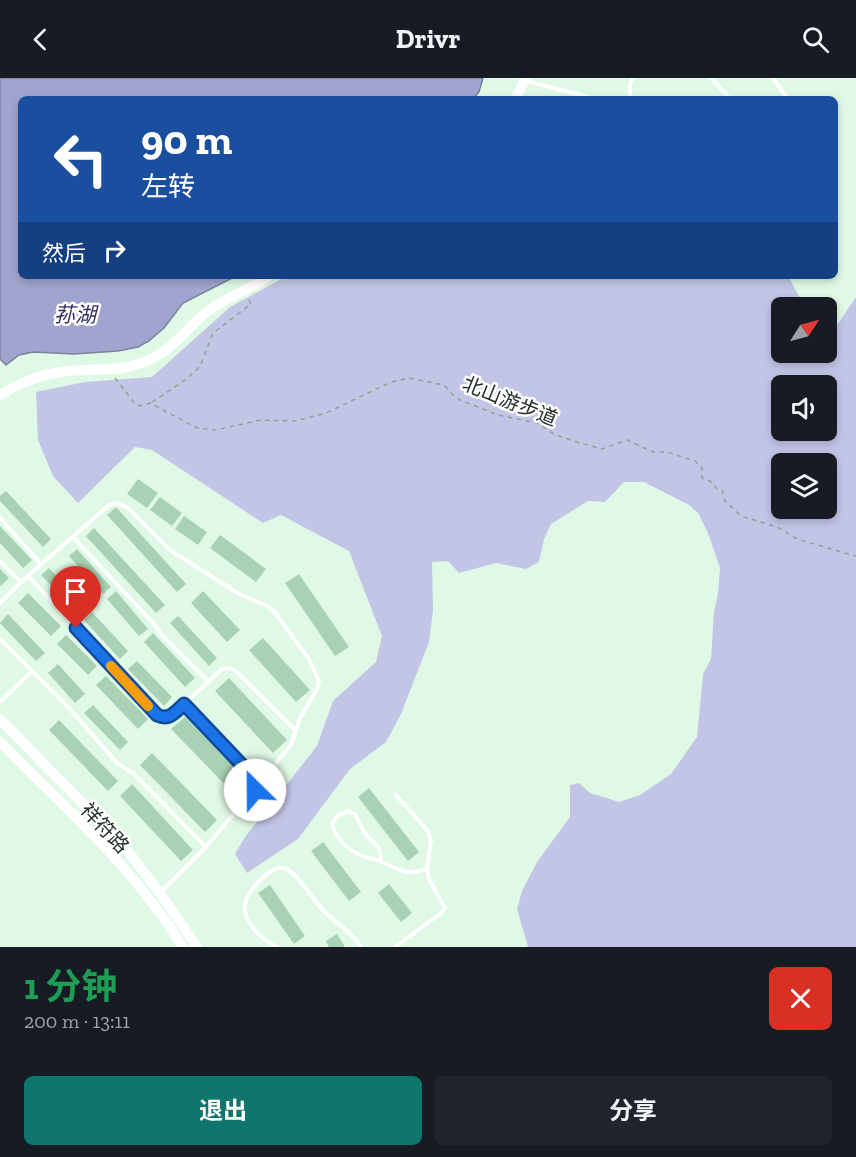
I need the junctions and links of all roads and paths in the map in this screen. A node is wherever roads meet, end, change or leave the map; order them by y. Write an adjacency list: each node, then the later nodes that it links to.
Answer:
1 (633, 78): 7 (lane)
2 (711, 78): 8 (lane)
3 (772, 78): 9 (lane)
4 (526, 80): 5 (main road); 6 (lane)
5 (517, 96)
6 (585, 96)
7 (630, 96)
8 (727, 96)
9 (786, 96)
10 (264, 279): 11 (main road)
11 (246, 291): 12 (main road); 14 (path)
12 (108, 371): 13 (main road); 14 (path, 北山游步道)
13 (0, 395)
14 (150, 403): 17 (path, 北山游步道)
15 (0, 518): 19 (lane)
16 (73, 537): 19 (lane); 25 (lane); 29 (lane)
17 (856, 556)
18 (0, 561): 21 (lane)
19 (41, 564): 20 (lane)
20 (28, 576): 21 (lane); 27 (lane)
21 (21, 582): 22 (lane)
22 (0, 603)
23 (0, 639): 24 (lane)
24 (33, 671): 26 (lane); 33 (lane)
25 (208, 681): 27 (lane); 29 (lane)
26 (0, 702)
27 (184, 704): 31 (lane)
28 (0, 719): 36 (main road, 祥符路)
29 (296, 731): 31 (lane)
30 (0, 742): 37 (main road, 祥符路)
31 (260, 784): 33 (lane)
32 (396, 795): 35 (lane)
33 (206, 847): 36 (lane)
34 (381, 861): 34 (lane); 35 (lane)
35 (427, 869): 41 (lane)
36 (160, 893): 38 (main road, 祥符路)
37 (183, 947)
38 (196, 947)
39 (277, 947): 40 (lane)
40 (361, 947)
41 (395, 947)

